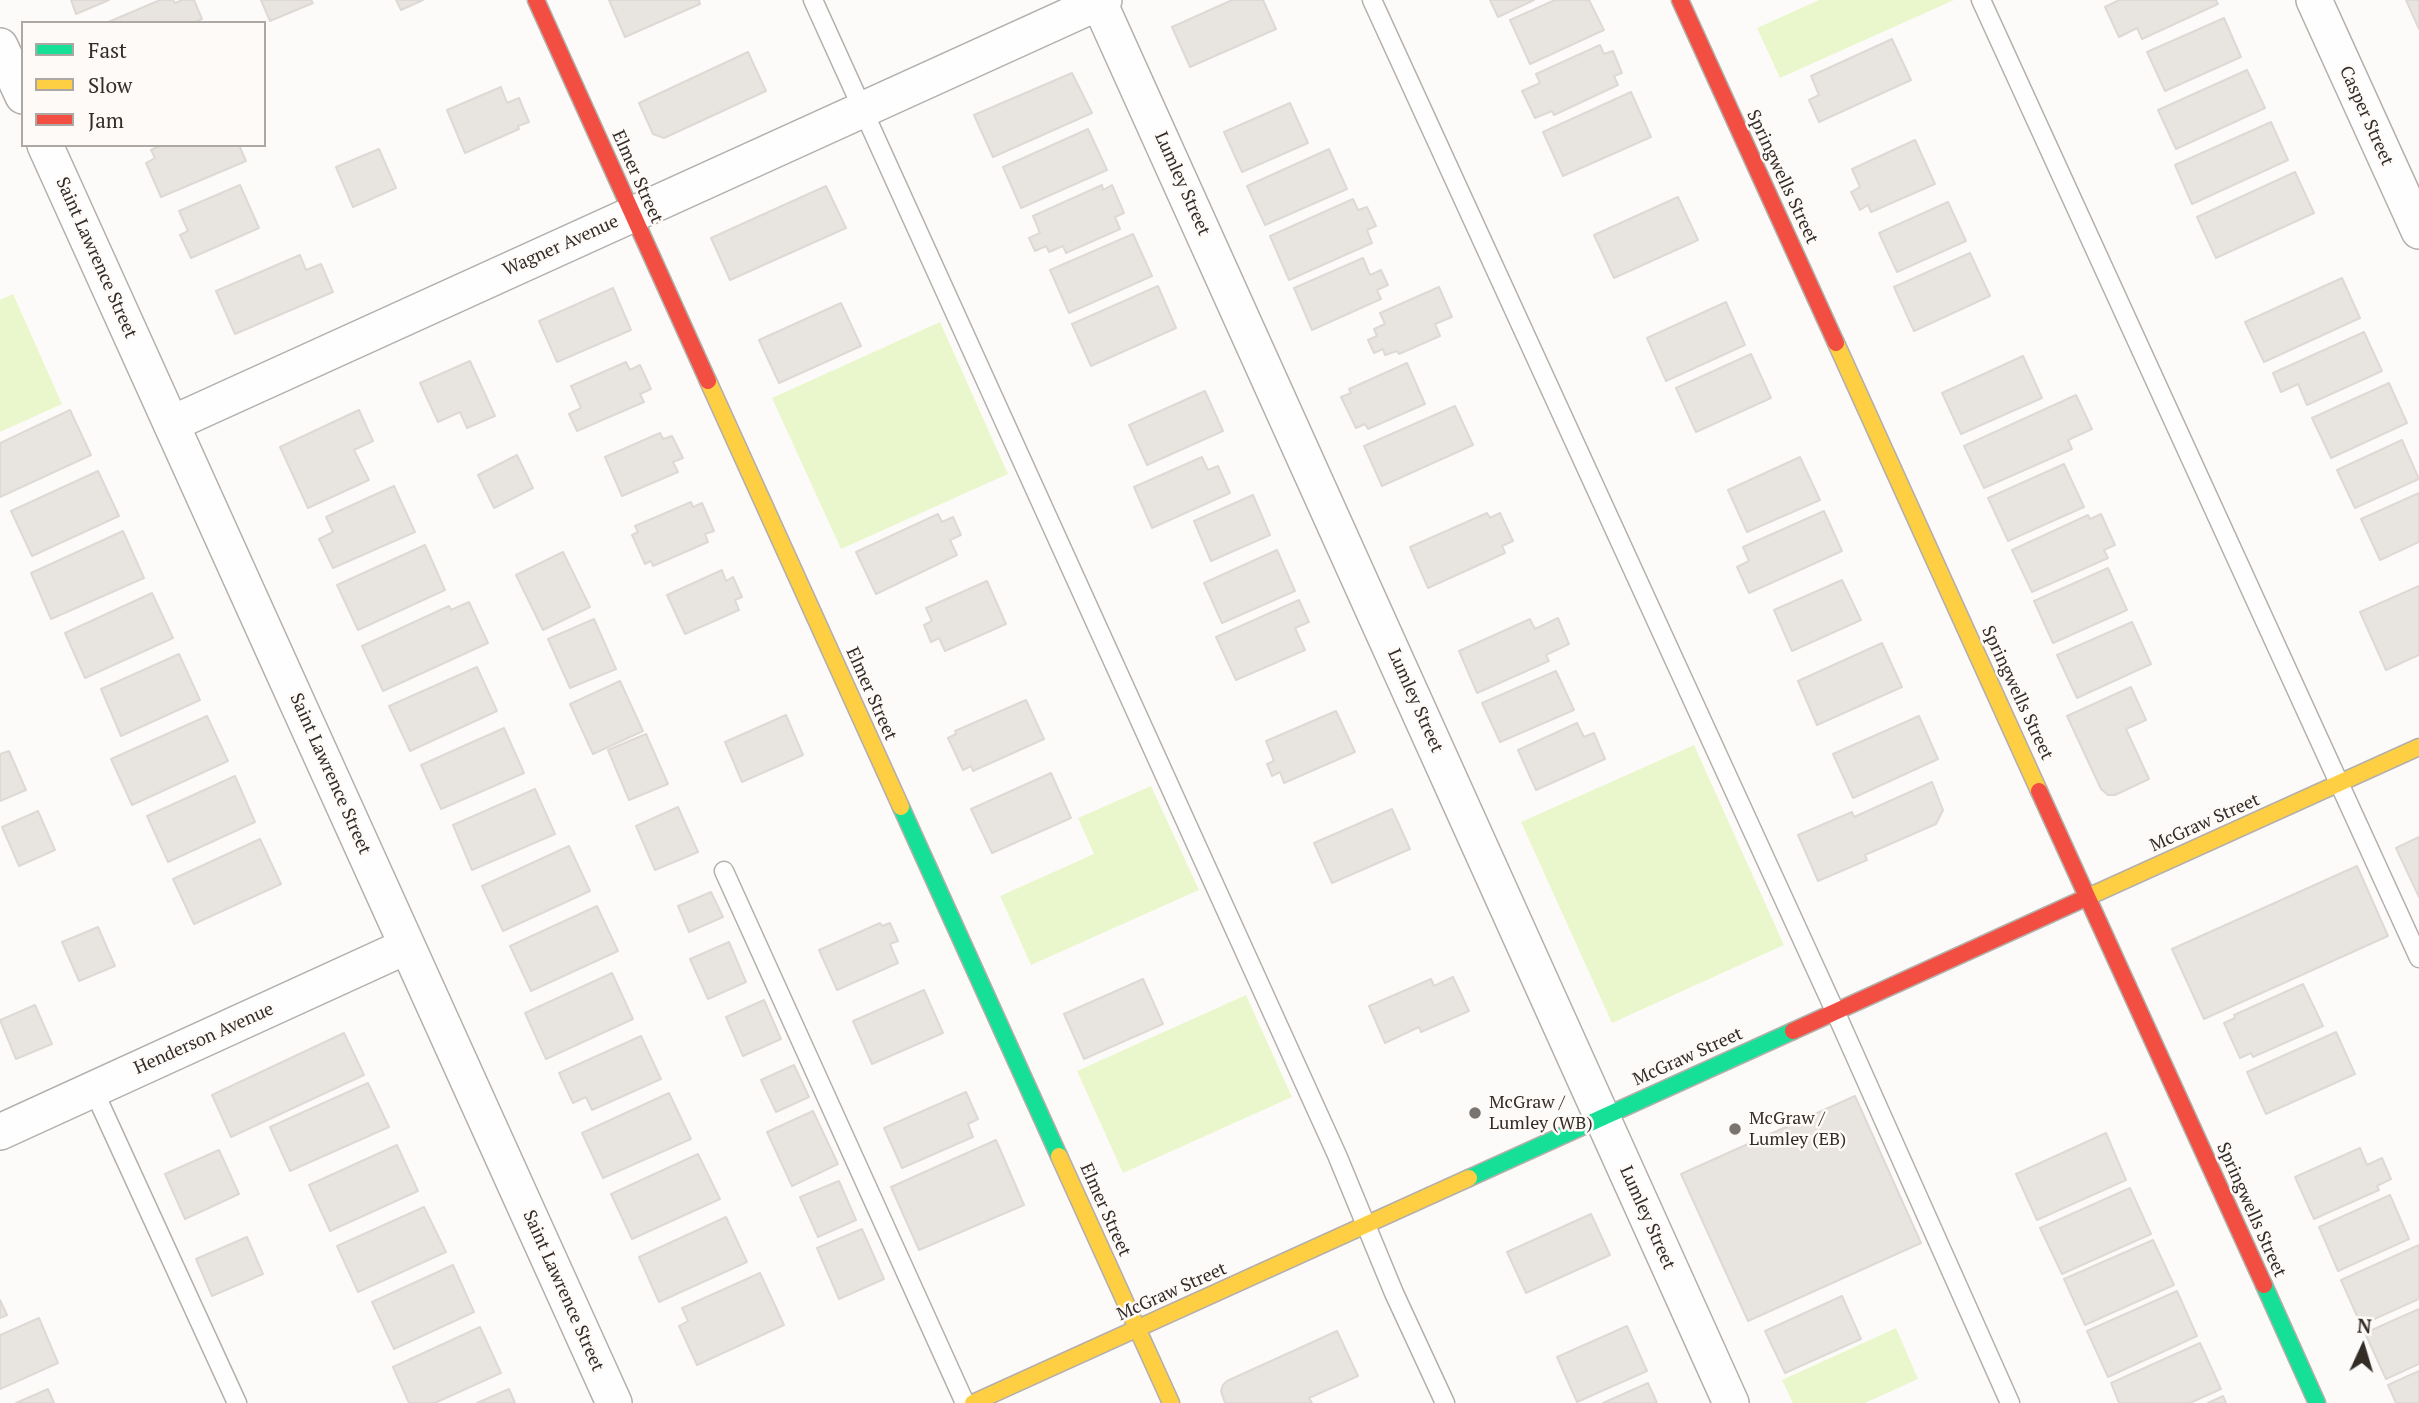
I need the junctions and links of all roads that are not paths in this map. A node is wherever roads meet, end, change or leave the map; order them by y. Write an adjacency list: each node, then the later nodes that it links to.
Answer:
1 (536, 0): 12 (street, Elmer Street)
2 (813, 0): 10 (lane)
3 (1372, 0): 21 (lane)
4 (1680, 0): 18 (street, Springwells Street)
5 (1981, 0): 16 (lane)
6 (2314, 0): 13 (street, Casper Street)
7 (1101, 1): 10 (street, Wagner Avenue); 23 (street, Lumley Street)
8 (0, 46): 9 (street)
9 (21, 92)
10 (863, 109): 12 (street, Wagner Avenue); 25 (lane)
11 (46, 147): 14 (street, Saint Lawrence Street)
12 (632, 213): 14 (street, Wagner Avenue); 26 (street, Elmer Street)
13 (2419, 231)
14 (171, 424): 19 (street, Saint Lawrence Street)
15 (2419, 747): 16 (street, McGraw Street)
16 (2338, 783): 18 (street, McGraw Street); 20 (lane)
17 (724, 871): 29 (lane)
18 (2088, 897): 21 (street, McGraw Street); 35 (street, Springwells Street)
19 (407, 946): 22 (street, Henderson Avenue); 28 (street, Saint Lawrence Street)
20 (2419, 958)
21 (1835, 1011): 23 (street, McGraw Street); 34 (lane)
22 (93, 1089): 24 (street, Henderson Avenue); 27 (lane)
23 (1602, 1117): 25 (street, McGraw Street); 33 (street, Lumley Street)
24 (0, 1132)
25 (1366, 1224): 26 (street, McGraw Street); 32 (lane)
26 (1137, 1329): 30 (street, McGraw Street); 31 (street, Elmer Street)
27 (237, 1403)
28 (614, 1403)
29 (965, 1403)
30 (973, 1403)
31 (1171, 1403)
32 (1445, 1403)
33 (1731, 1403)
34 (2010, 1403)
35 (2317, 1403)

